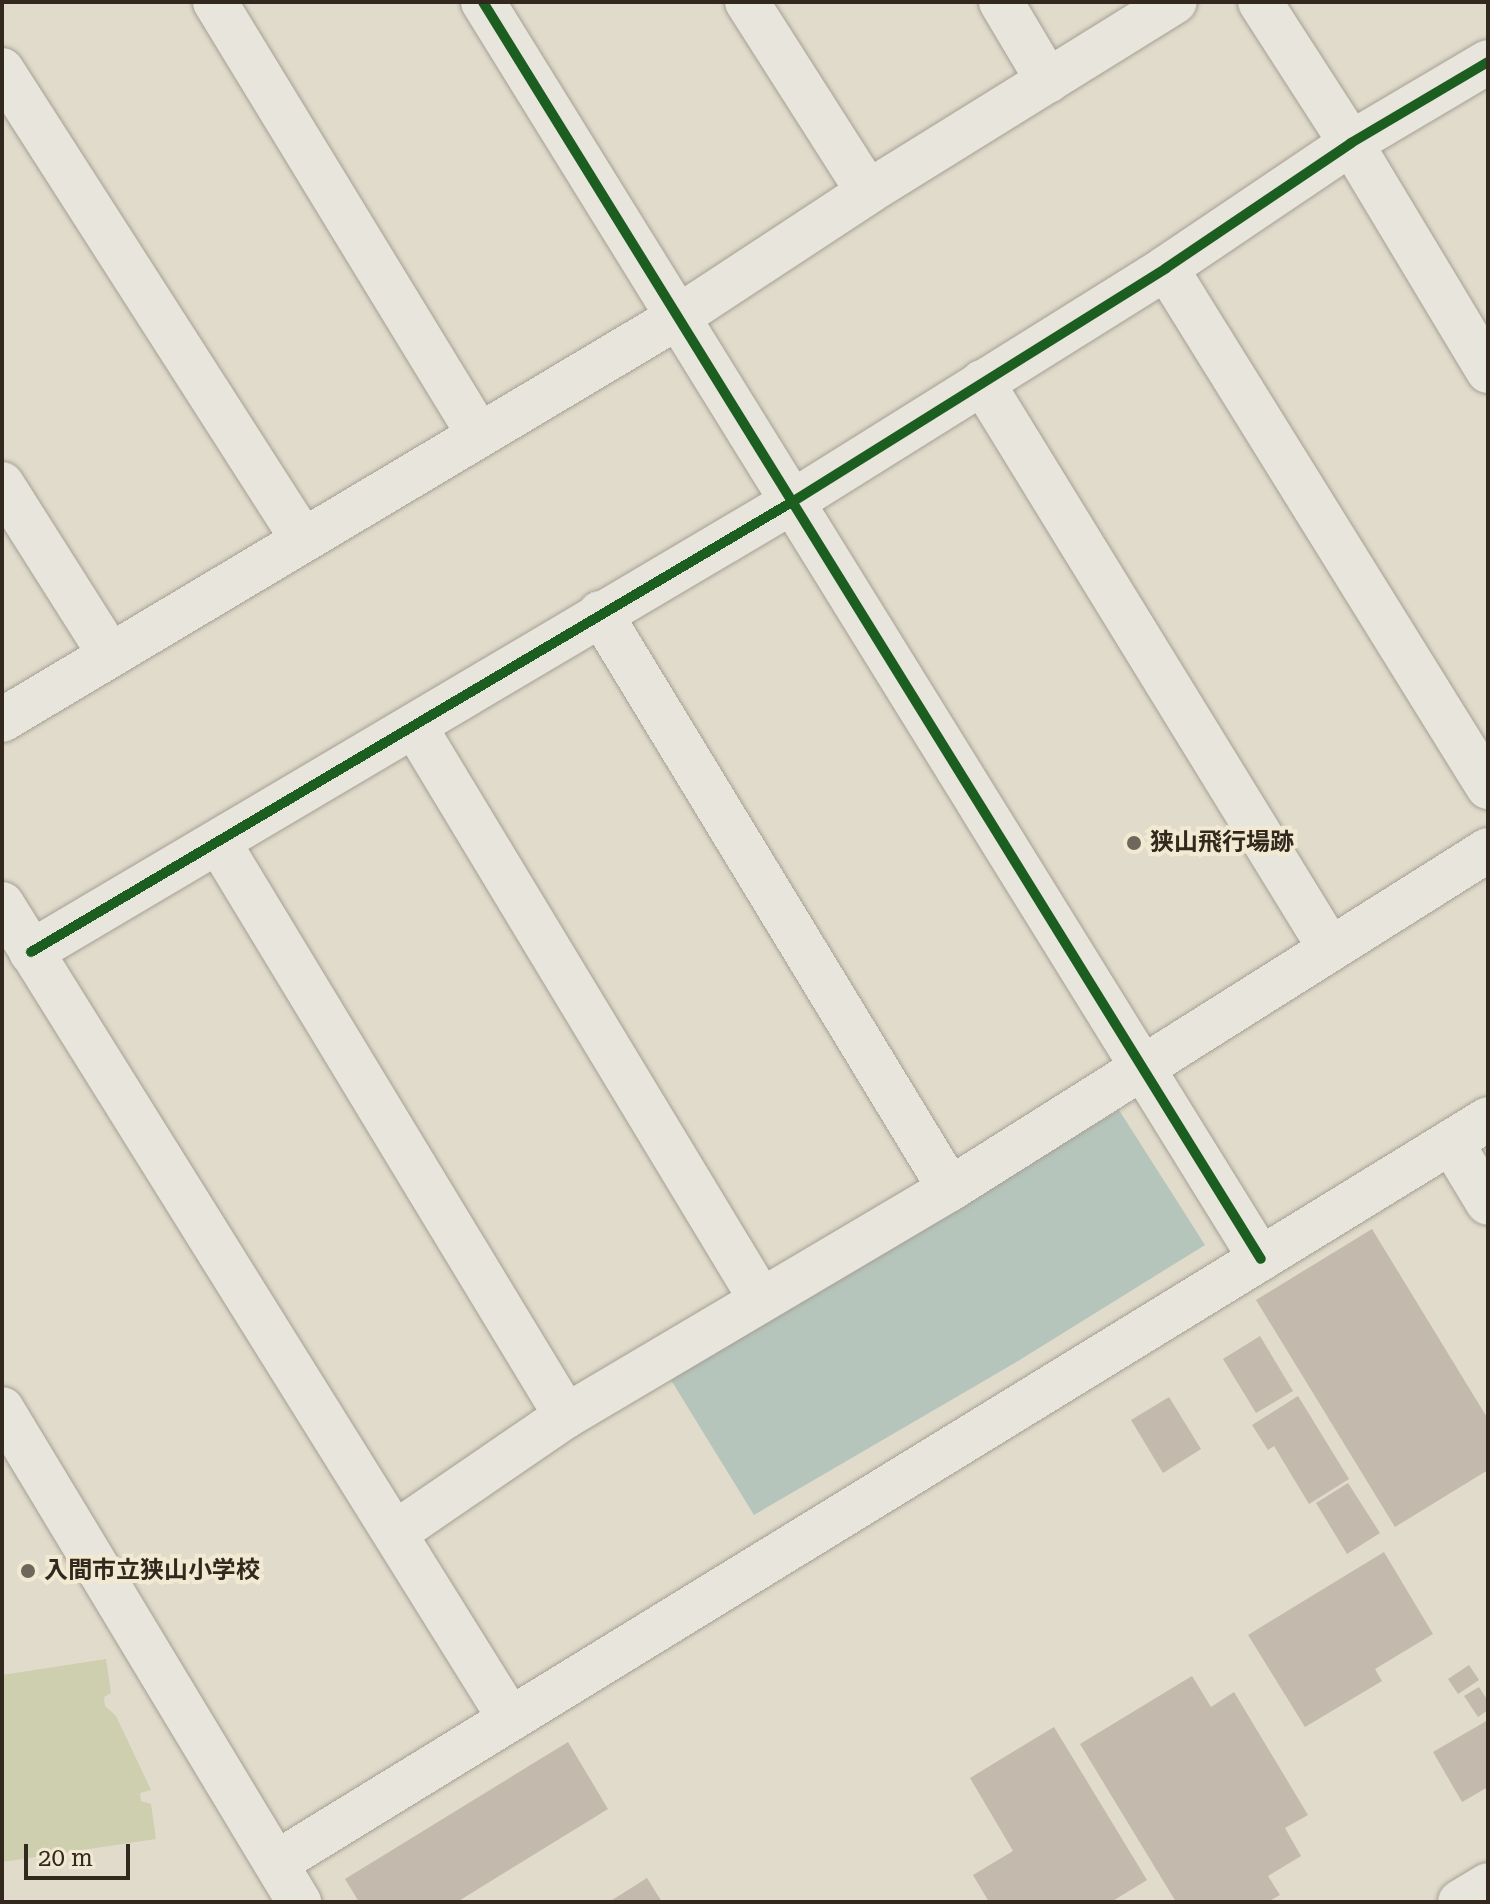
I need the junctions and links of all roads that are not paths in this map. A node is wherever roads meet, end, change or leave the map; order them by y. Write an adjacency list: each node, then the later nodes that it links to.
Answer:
1 (215, 2): 16 (street)
2 (483, 2): 13 (street)
3 (747, 2): 11 (street)
4 (1001, 2): 9 (street)
5 (1175, 2): 9 (street)
6 (1260, 2): 10 (street)
7 (1488, 62): 10 (street)
8 (2, 70): 19 (street)
9 (1048, 81): 11 (street)
10 (1351, 143): 12 (street); 14 (street)
11 (868, 192): 13 (street)
12 (1166, 268): 15 (street); 24 (street)
13 (678, 317): 16 (street); 18 (street)
14 (1488, 371)
15 (982, 382): 18 (street); 28 (street)
16 (479, 435): 19 (street)
17 (2, 484): 21 (street)
18 (792, 502): 20 (street); 30 (street)
19 (303, 540): 21 (street)
20 (600, 613): 23 (street); 33 (street)
21 (110, 655): 22 (street)
22 (2, 720)
23 (415, 727): 25 (street); 36 (street)
24 (1488, 787)
25 (219, 843): 29 (street); 38 (street)
26 (1488, 850): 28 (street)
27 (2, 904): 29 (street)
28 (1329, 947): 30 (street)
29 (31, 952): 39 (street)
30 (1142, 1069): 33 (street); 35 (street)
31 (1488, 1119): 32 (street)
32 (1451, 1142): 34 (street); 35 (street)
33 (950, 1189): 36 (street)
34 (1488, 1203)
35 (1261, 1259): 40 (street)
36 (761, 1300): 38 (street)
37 (2, 1409): 41 (street)
38 (566, 1416): 39 (street)
39 (395, 1533): 40 (street)
40 (510, 1719): 41 (street)
41 (276, 1863): 43 (street)
42 (1488, 1885): 44 (street)
43 (299, 1902)
44 (1460, 1902)

